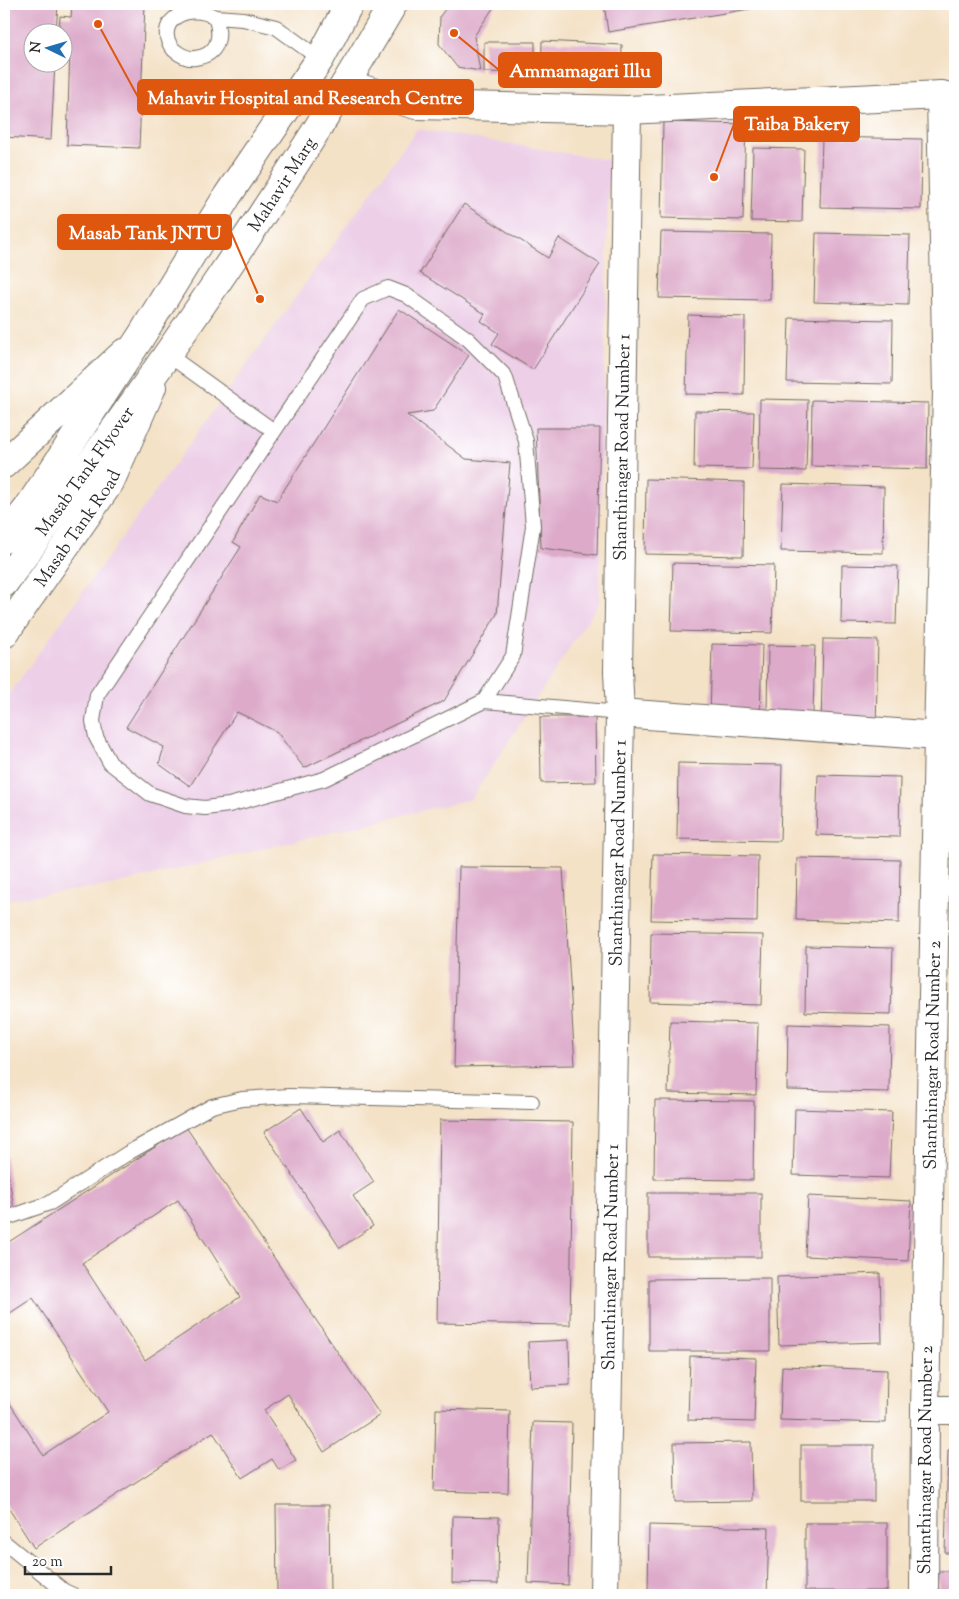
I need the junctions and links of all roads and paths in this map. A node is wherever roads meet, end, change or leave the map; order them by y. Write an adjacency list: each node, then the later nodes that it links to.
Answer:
1 (393, 4): 6 (main road, Mahavir Marg)
2 (348, 5): 5 (main road, Mahavir Marg)
3 (175, 8): 4 (lane); 4 (lane)
4 (215, 17): 5 (lane)
5 (320, 59): 9 (main road, Mahavir Marg)
6 (346, 84): 8 (main road); 10 (main road, Mahavir Marg)
7 (948, 96): 8 (main road); 11 (main road, Shanthinagar Road Number 2)
8 (627, 110): 19 (main road, Shanthinagar Road Number 1)
9 (140, 338): 13 (main road); 14 (main road, Masab Tank Flyover)
10 (165, 357): 12 (lane); 14 (main road, Masab Tank Flyover); 17 (main road, Masab Tank Road)
11 (951, 393): 20 (main road, Shanthinagar Road Number 2)
12 (274, 431): 18 (lane); 18 (lane)
13 (4, 464)
14 (36, 518): 15 (main road, Masab Tank Flyover); 16 (main road, Masab Tank Flyover)
15 (4, 539)
16 (4, 582)
17 (4, 634)
18 (484, 701): 19 (lane)
19 (620, 713): 20 (main road); 27 (main road, Shanthinagar Road Number 1)
20 (946, 736): 23 (main road, Shanthinagar Road Number 2)
21 (532, 1102): 22 (lane)
22 (4, 1219)
23 (925, 1410): 24 (main road); 28 (main road, Shanthinagar Road Number 2)
24 (955, 1410)
25 (4, 1542): 26 (lane)
26 (72, 1595)
27 (604, 1595)
28 (924, 1595)

